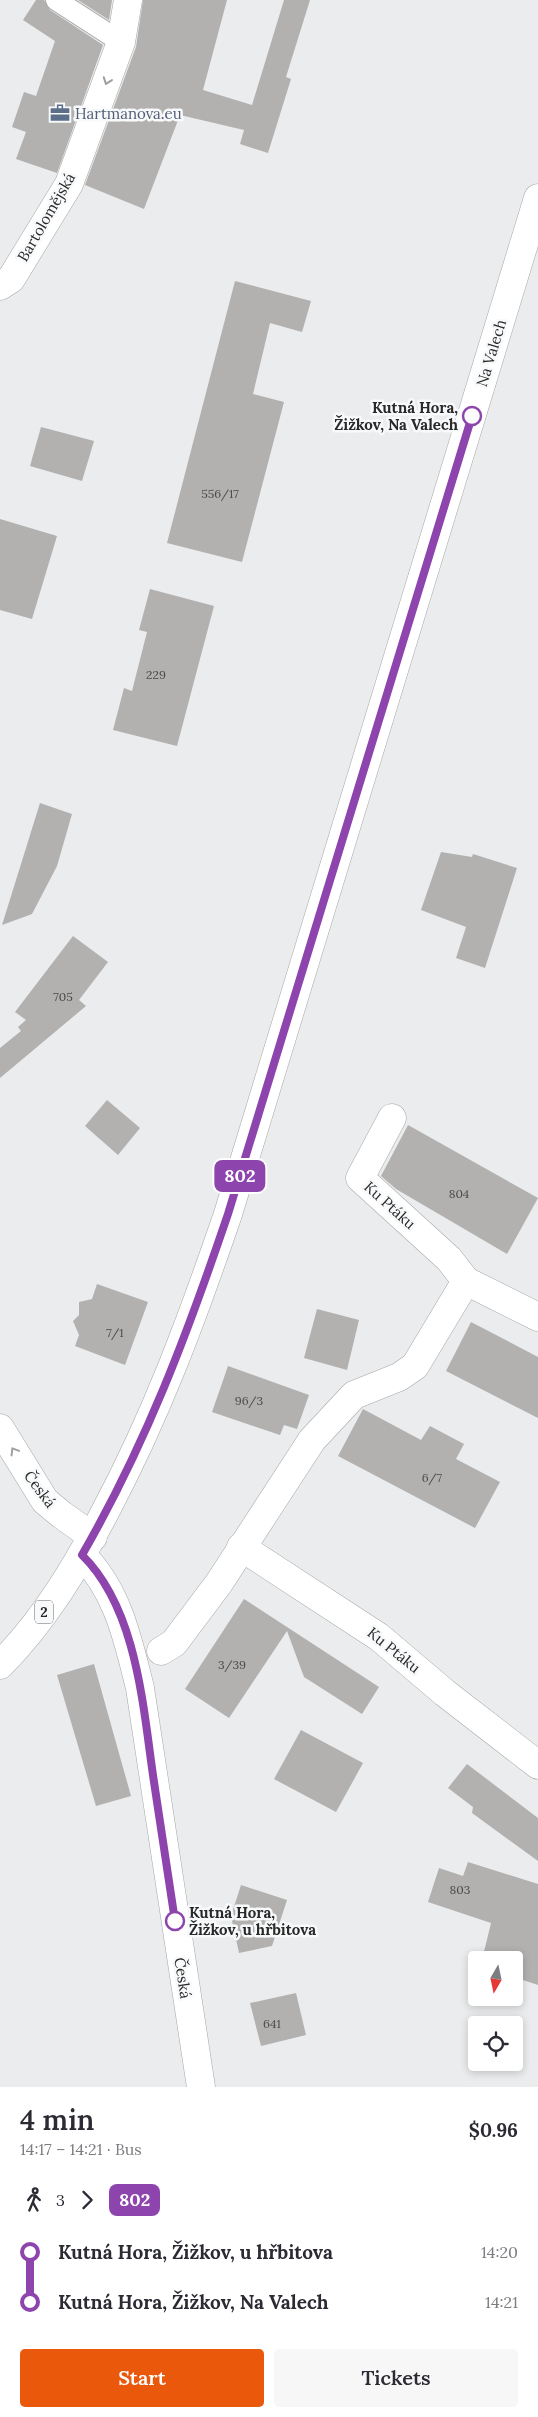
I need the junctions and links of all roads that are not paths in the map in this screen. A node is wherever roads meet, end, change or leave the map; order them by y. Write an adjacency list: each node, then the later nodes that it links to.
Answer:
1 (56, 0): 3 (street)
2 (128, 0): 3 (street, Bartolomějská)
3 (121, 42): 5 (street, Bartolomějská, one-way to 5)
4 (538, 198): 10 (street, Na Valech / 2)
5 (0, 286)
6 (392, 1118): 7 (street, Ku Ptáku)
7 (466, 1281): 8 (street, Ku Ptáku); 11 (street)
8 (538, 1317)
9 (0, 1428): 10 (street, Česká, one-way to 9)
10 (87, 1546): 13 (street, 2); 15 (street, Česká)
11 (241, 1546): 12 (street); 14 (street, Ku Ptáku)
12 (161, 1651)
13 (0, 1664)
14 (538, 1765)
15 (201, 2087)

